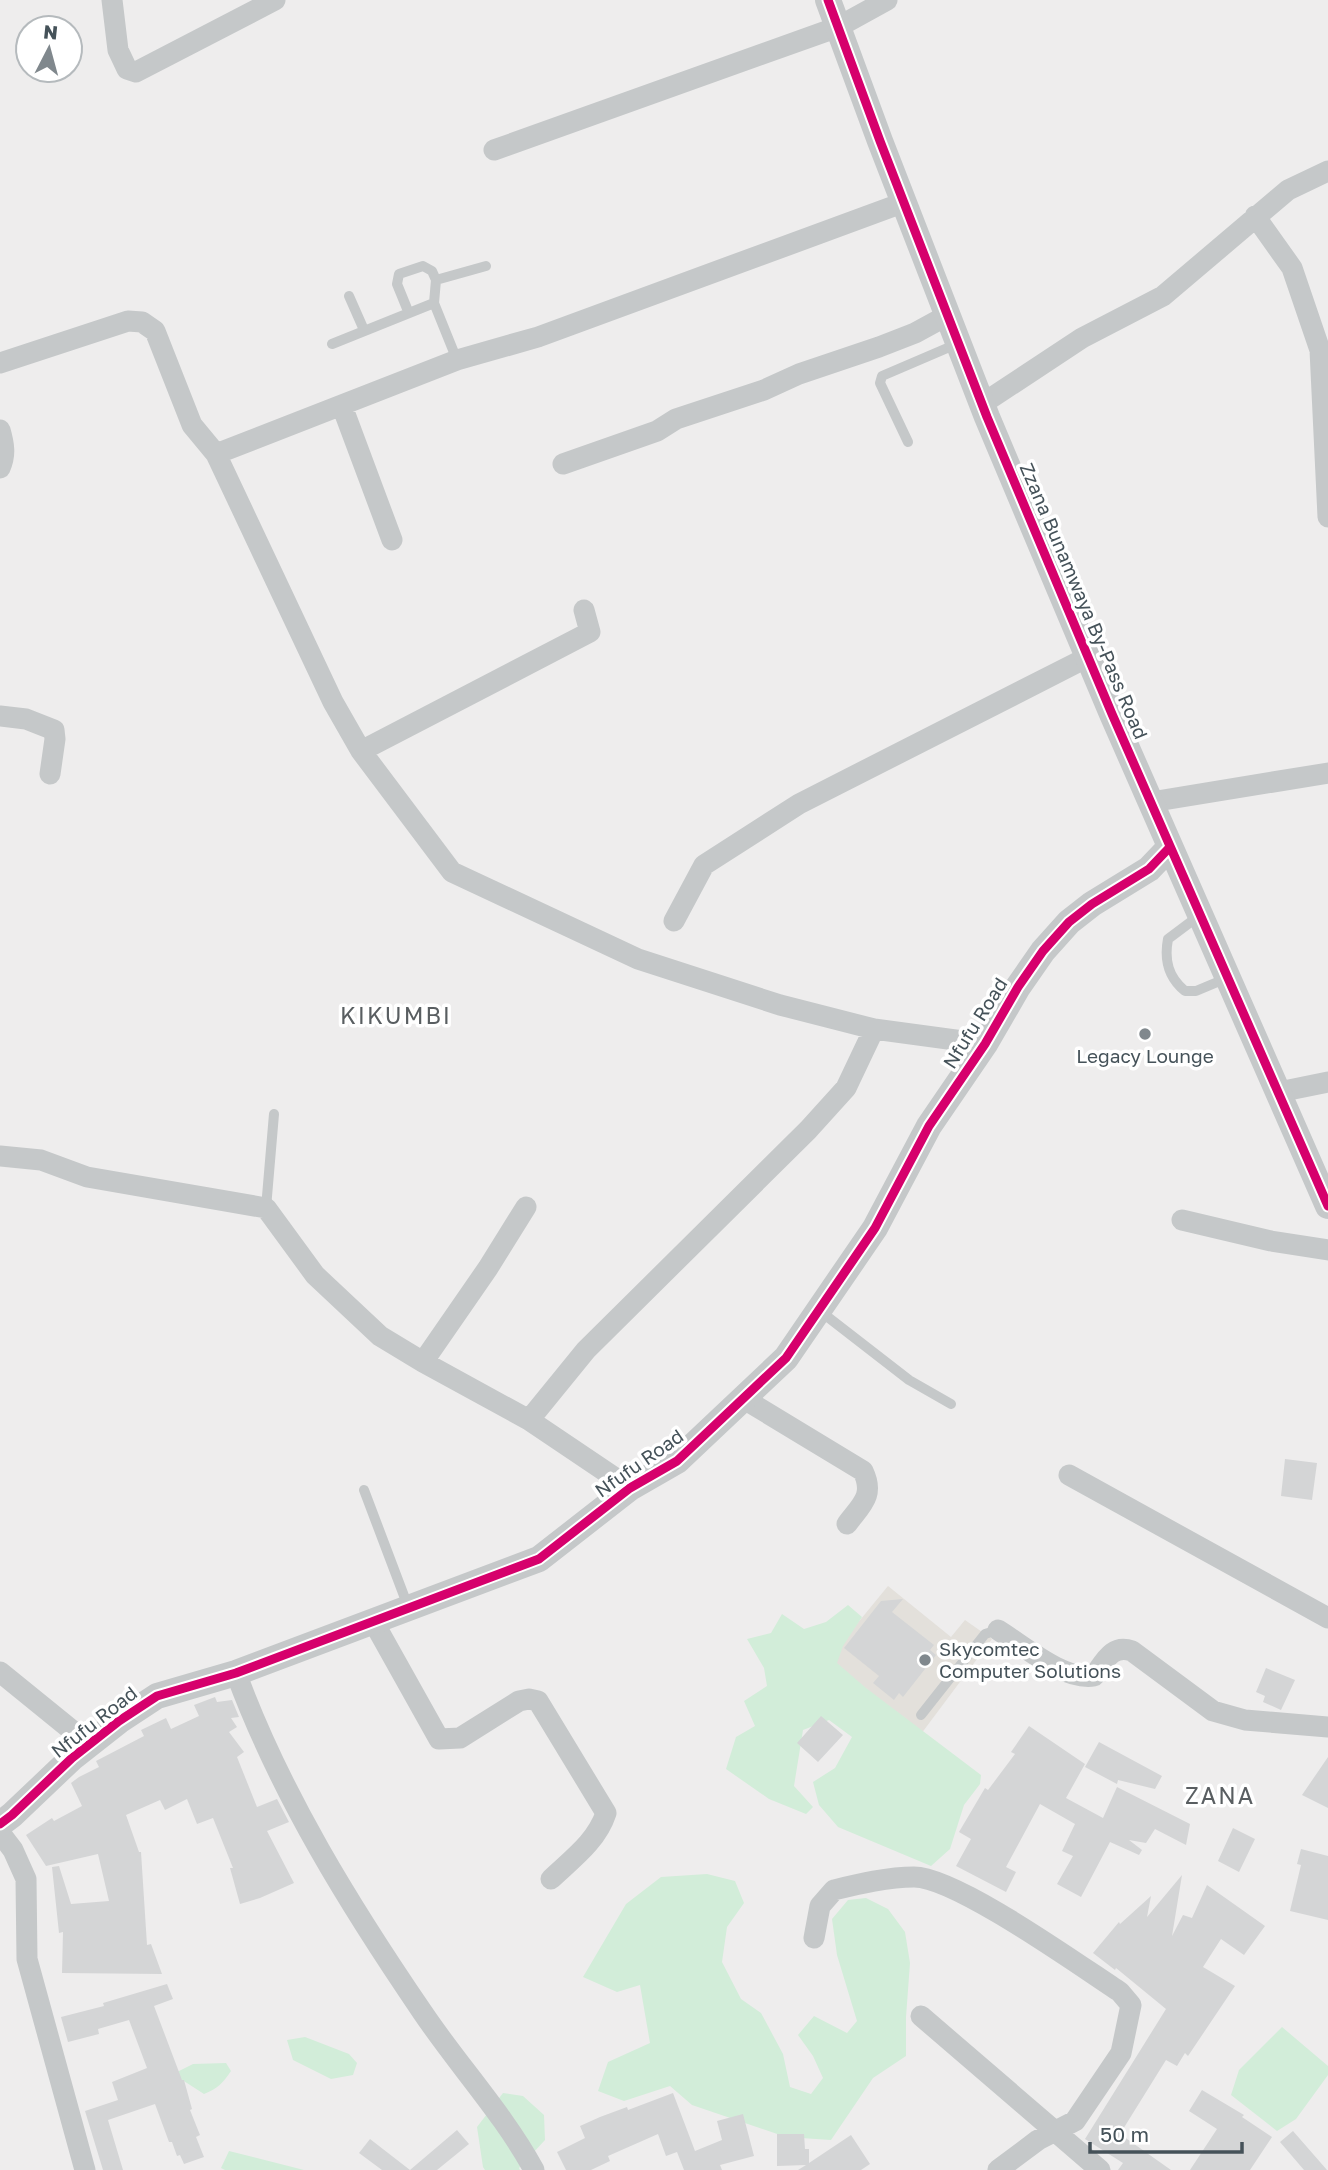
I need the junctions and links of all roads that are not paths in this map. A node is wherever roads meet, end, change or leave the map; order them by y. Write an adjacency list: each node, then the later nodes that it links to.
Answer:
1 (111, 0): 2 (street)
2 (275, 0)
3 (828, 0): 5 (street, Zzana Bunamwaya By-Pass Road)
4 (887, 0): 5 (street)
5 (838, 27): 6 (street); 8 (street, Zzana Bunamwaya By-Pass Road)
6 (494, 150)
7 (1328, 171): 9 (street)
8 (905, 202): 15 (street, Zzana Bunamwaya By-Pass Road); 19 (street)
9 (1255, 216): 21 (street); 28 (street)
10 (486, 266): 11 (lane)
11 (436, 280): 13 (lane); 14 (lane)
12 (349, 296): 16 (lane)
13 (434, 303): 14 (lane); 19 (lane)
14 (408, 311): 16 (lane)
15 (948, 316): 17 (street, Zzana Bunamwaya By-Pass Road); 26 (street)
16 (364, 330): 18 (lane)
17 (959, 343): 21 (street, Zzana Bunamwaya By-Pass Road); 24 (lane)
18 (331, 344)
19 (457, 360): 22 (street)
20 (0, 363): 25 (street)
21 (982, 404): 31 (street, Zzana Bunamwaya By-Pass Road)
22 (342, 406): 25 (street); 29 (street)
23 (0, 430): 27 (street)
24 (908, 442)
25 (216, 454): 33 (street)
26 (563, 464)
27 (0, 468)
28 (1328, 517)
29 (392, 540)
30 (584, 610): 33 (street)
31 (1088, 657): 36 (street, Zzana Bunamwaya By-Pass Road); 39 (street)
32 (0, 716): 35 (street)
33 (361, 751): 41 (street)
34 (1328, 773): 36 (street)
35 (50, 774)
36 (1151, 802): 37 (street, Zzana Bunamwaya By-Pass Road)
37 (1170, 847): 38 (street, Zzana Bunamwaya By-Pass Road); 42 (street, Nfufu Road)
38 (1200, 915): 40 (street, Zzana Bunamwaya By-Pass Road); 40 (lane)
39 (674, 921)
40 (1228, 977): 44 (street, Zzana Bunamwaya By-Pass Road)
41 (874, 1029): 42 (street); 56 (street)
42 (985, 1044): 52 (street, Nfufu Road)
43 (1328, 1082): 44 (street)
44 (1279, 1093): 48 (street, Zzana Bunamwaya By-Pass Road)
45 (274, 1114): 49 (lane)
46 (0, 1156): 49 (street)
47 (526, 1206): 53 (street)
48 (1328, 1206)
49 (266, 1208): 53 (street)
50 (1182, 1220): 51 (street)
51 (1328, 1250)
52 (820, 1311): 54 (street, Nfufu Road); 55 (lane)
53 (423, 1362): 56 (street)
54 (744, 1399): 58 (street, Nfufu Road); 60 (street)
55 (951, 1404)
56 (529, 1420): 58 (street)
57 (1069, 1475): 62 (street)
58 (630, 1488): 61 (street, Nfufu Road)
59 (364, 1490): 61 (lane)
60 (847, 1524)
61 (409, 1609): 63 (street, Nfufu Road)
62 (1328, 1618)
63 (373, 1621): 66 (street, Nfufu Road); 72 (street)
64 (998, 1630): 67 (lane); 68 (street)
65 (0, 1672): 69 (street)
66 (236, 1673): 69 (street, Nfufu Road); 77 (street)
67 (921, 1715)
68 (1328, 1727)
69 (90, 1745): 70 (street, Nfufu Road)
70 (0, 1824)
71 (0, 1833): 76 (street)
72 (551, 1879)
73 (814, 1938): 75 (street)
74 (921, 2016): 75 (street)
75 (1055, 2133): 78 (street); 79 (street)
76 (85, 2170)
77 (534, 2170)
78 (998, 2170)
79 (1100, 2170)

